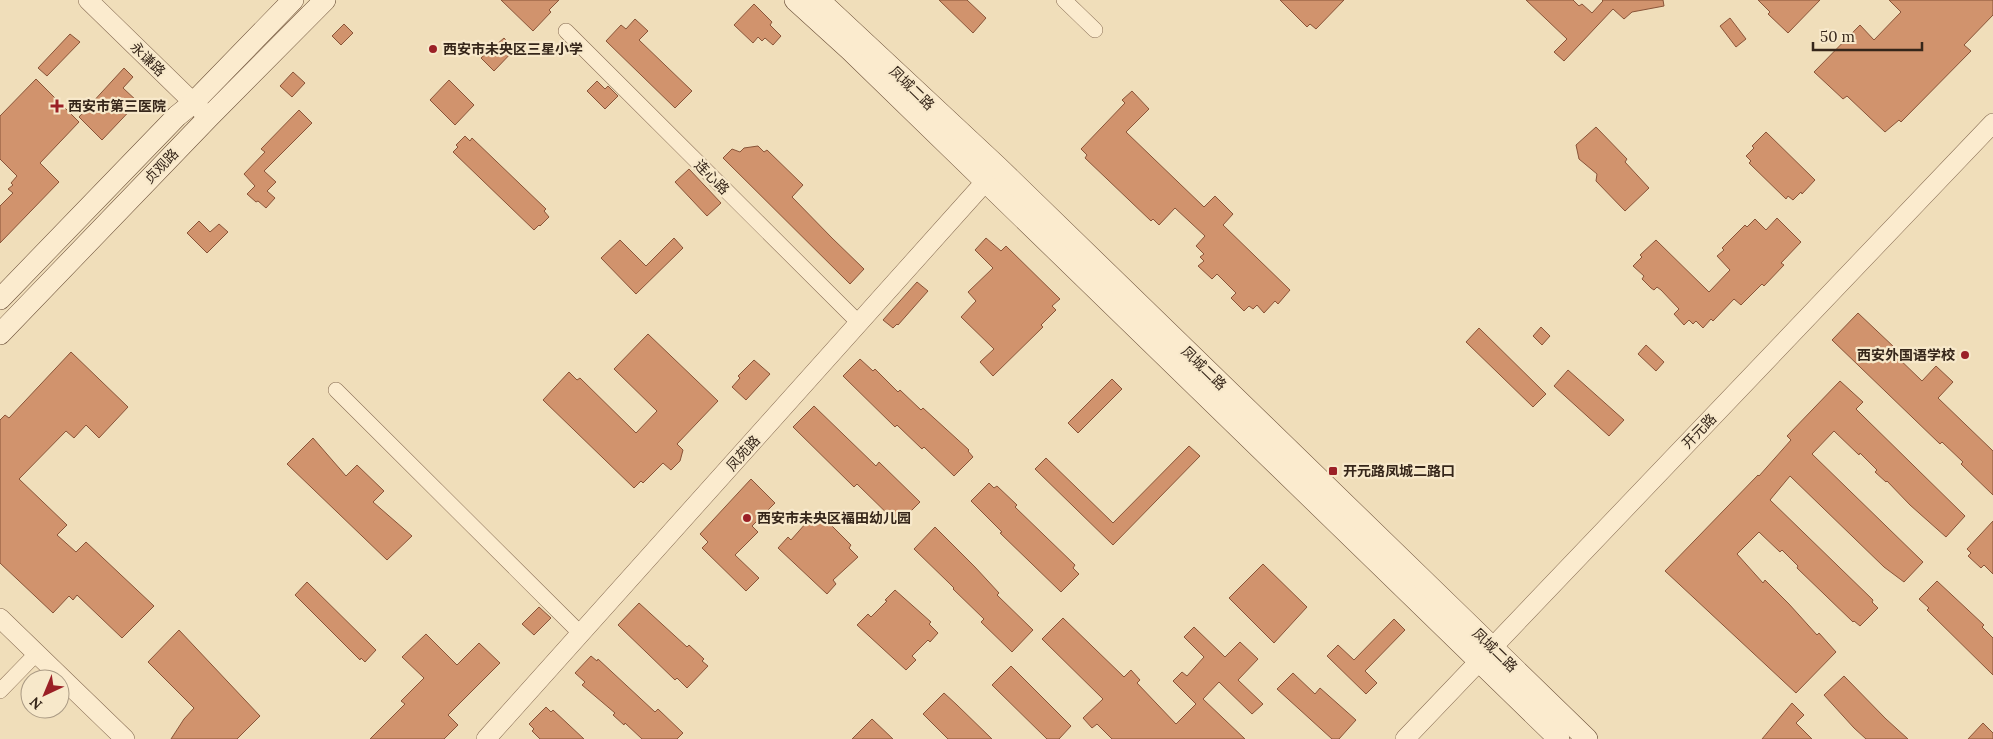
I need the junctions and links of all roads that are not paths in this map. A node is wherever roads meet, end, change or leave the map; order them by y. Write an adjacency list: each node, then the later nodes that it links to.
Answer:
1 (88, 0): 9 (street, 永谦路)
2 (293, 0): 9 (main road, 贞观路)
3 (325, 0): 10 (main road, 贞观路)
4 (795, 0): 12 (main road, 凤城二路)
5 (819, 0): 12 (main road, 凤城二路)
6 (1064, 0): 7 (street)
7 (1095, 30)
8 (566, 31): 14 (street, 连心路)
9 (194, 103): 10 (street, 永谦路); 13 (main road, 贞观路)
10 (209, 117): 15 (main road, 贞观路)
11 (1993, 123): 20 (street, 开元路)
12 (992, 174): 14 (street, 凤苑路); 20 (main road, 凤城二路)
13 (0, 300)
14 (859, 323): 18 (street, 凤苑路)
15 (0, 334)
16 (336, 390): 18 (street)
17 (0, 618): 19 (street)
18 (581, 634): 23 (street, 凤苑路)
19 (36, 654): 21 (street); 22 (street)
20 (1486, 655): 24 (street, 开元路); 25 (main road, 凤城二路); 26 (main road, 凤城二路)
21 (0, 691)
22 (125, 739)
23 (486, 739)
24 (1405, 739)
25 (1559, 739)
26 (1587, 739)

